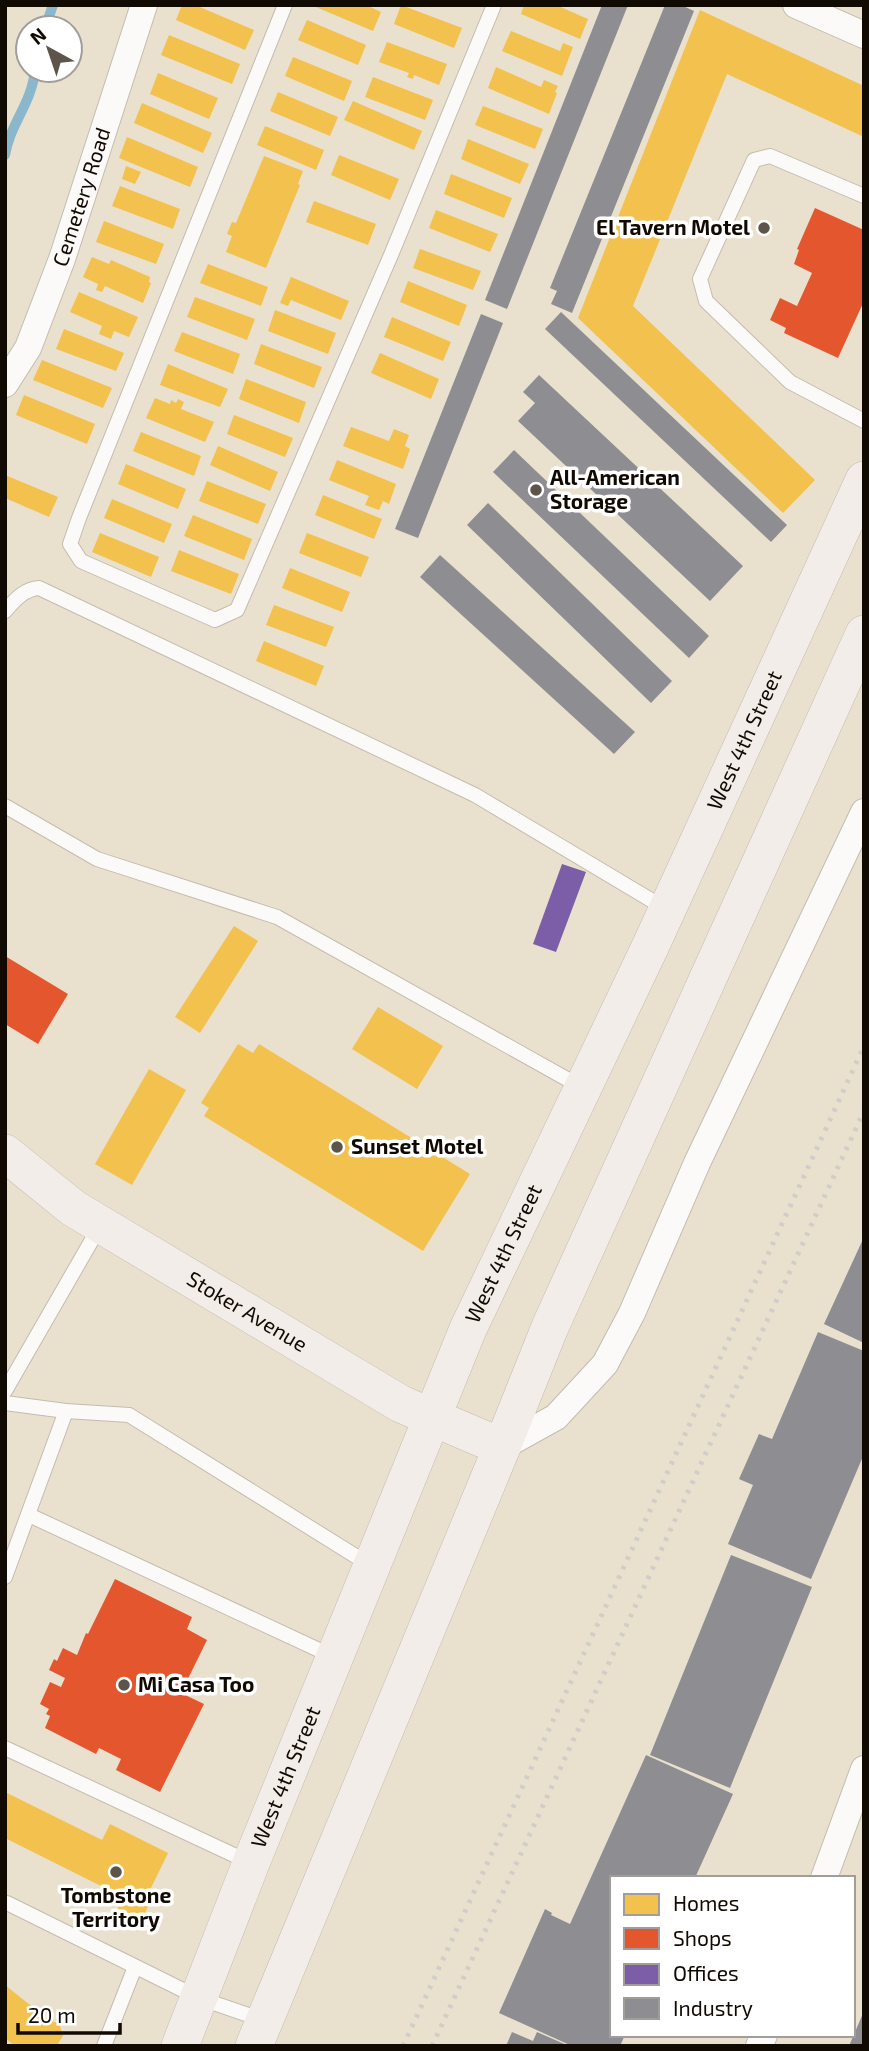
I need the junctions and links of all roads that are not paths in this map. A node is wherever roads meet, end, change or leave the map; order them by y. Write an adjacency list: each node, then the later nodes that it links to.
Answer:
1 (144, 5): 7 (street, Cemetery Road)
2 (285, 5): 3 (lane)
3 (494, 5)
4 (796, 5): 5 (street)
5 (864, 35)
6 (864, 196): 8 (lane)
7 (5, 384)
8 (864, 421)
9 (864, 480): 14 (main road, West 4th Street)
10 (5, 611): 14 (lane)
11 (864, 635): 22 (main road)
12 (5, 806): 15 (lane)
13 (864, 812): 22 (street)
14 (667, 909): 15 (main road, West 4th Street)
15 (583, 1088): 21 (main road, West 4th Street)
16 (5, 1153): 17 (main road, Stoker Avenue)
17 (101, 1225): 18 (lane); 21 (main road, Stoker Avenue)
18 (5, 1391)
19 (5, 1403): 20 (lane)
20 (66, 1411): 23 (lane); 24 (lane)
21 (432, 1419): 22 (main road, Stoker Avenue); 24 (main road, West 4th Street)
22 (502, 1447): 35 (main road)
23 (29, 1515): 25 (lane); 26 (lane)
24 (372, 1566): 26 (main road, West 4th Street)
25 (5, 1577)
26 (335, 1658): 30 (main road, West 4th Street)
27 (5, 1748): 30 (lane)
28 (864, 1769): 29 (street)
29 (856, 1813): 31 (street)
30 (251, 1863): 34 (main road, West 4th Street)
31 (825, 1876)
32 (7, 1903): 33 (lane)
33 (135, 1966): 34 (lane); 36 (lane)
34 (199, 1998): 35 (lane); 37 (main road, West 4th Street)
35 (259, 2033)
36 (104, 2046)
37 (180, 2046)

